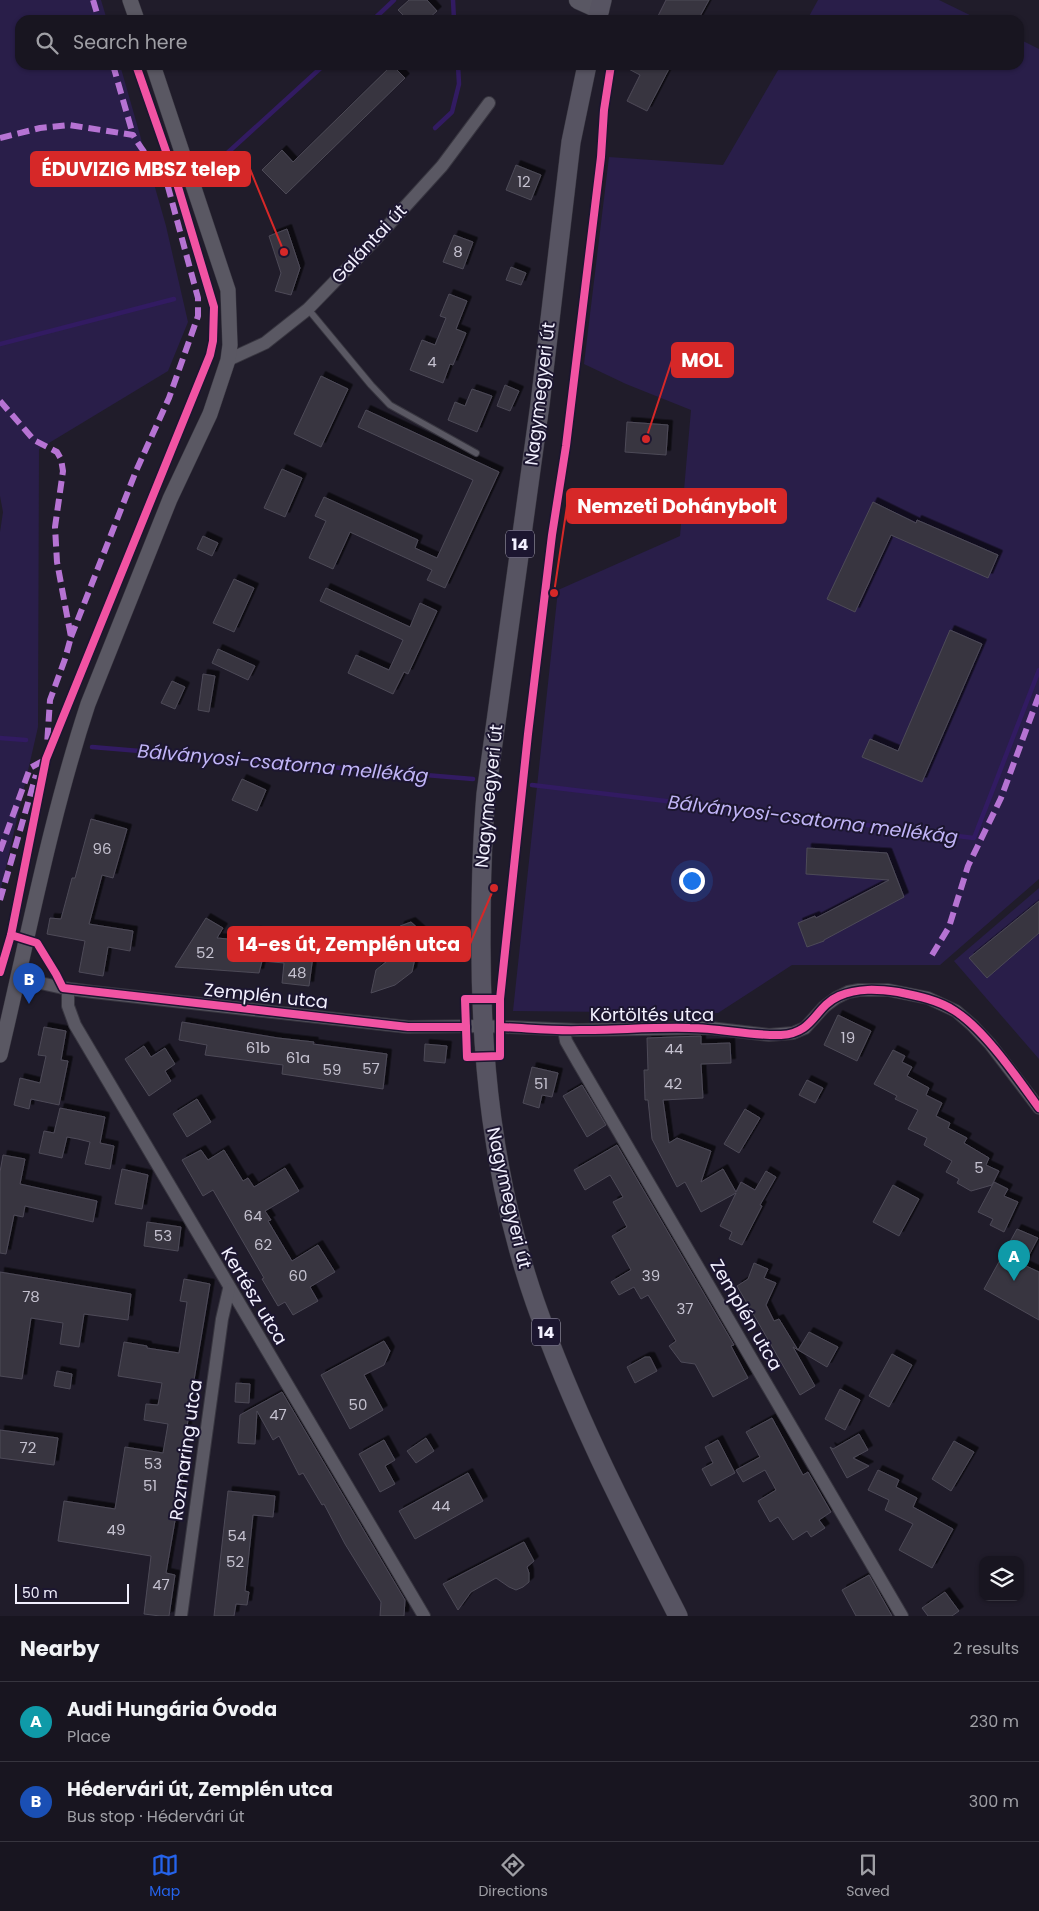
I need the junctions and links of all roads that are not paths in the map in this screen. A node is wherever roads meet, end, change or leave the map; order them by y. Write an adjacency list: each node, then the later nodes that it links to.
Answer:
1 (130, 0): 4 (street)
2 (578, 0): 3 (main road)
3 (600, 10)
4 (135, 15)
5 (155, 70): 9 (street)
6 (585, 70): 13 (main road, Nagymegyeri út / 14)
7 (489, 103): 8 (street, Galántai út)
8 (308, 309): 9 (street, Galántai út); 10 (lane)
9 (228, 360): 11 (street)
10 (476, 453)
11 (18, 978): 12 (street, Zemplén utca); 15 (street)
12 (68, 989): 13 (street, Zemplén utca); 17 (street, Kertész utca)
13 (482, 1026): 14 (street, Körtöltés utca); 20 (main road, Nagymegyeri út / 14)
14 (564, 1030): 16 (street, Körtöltés utca); 21 (street, Zemplén utca)
15 (0, 1055)
16 (1039, 1108)
17 (229, 1289): 18 (street, Kertész utca); 19 (street, Rozmaring utca)
18 (421, 1614)
19 (181, 1616)
20 (678, 1616)
21 (902, 1616)

